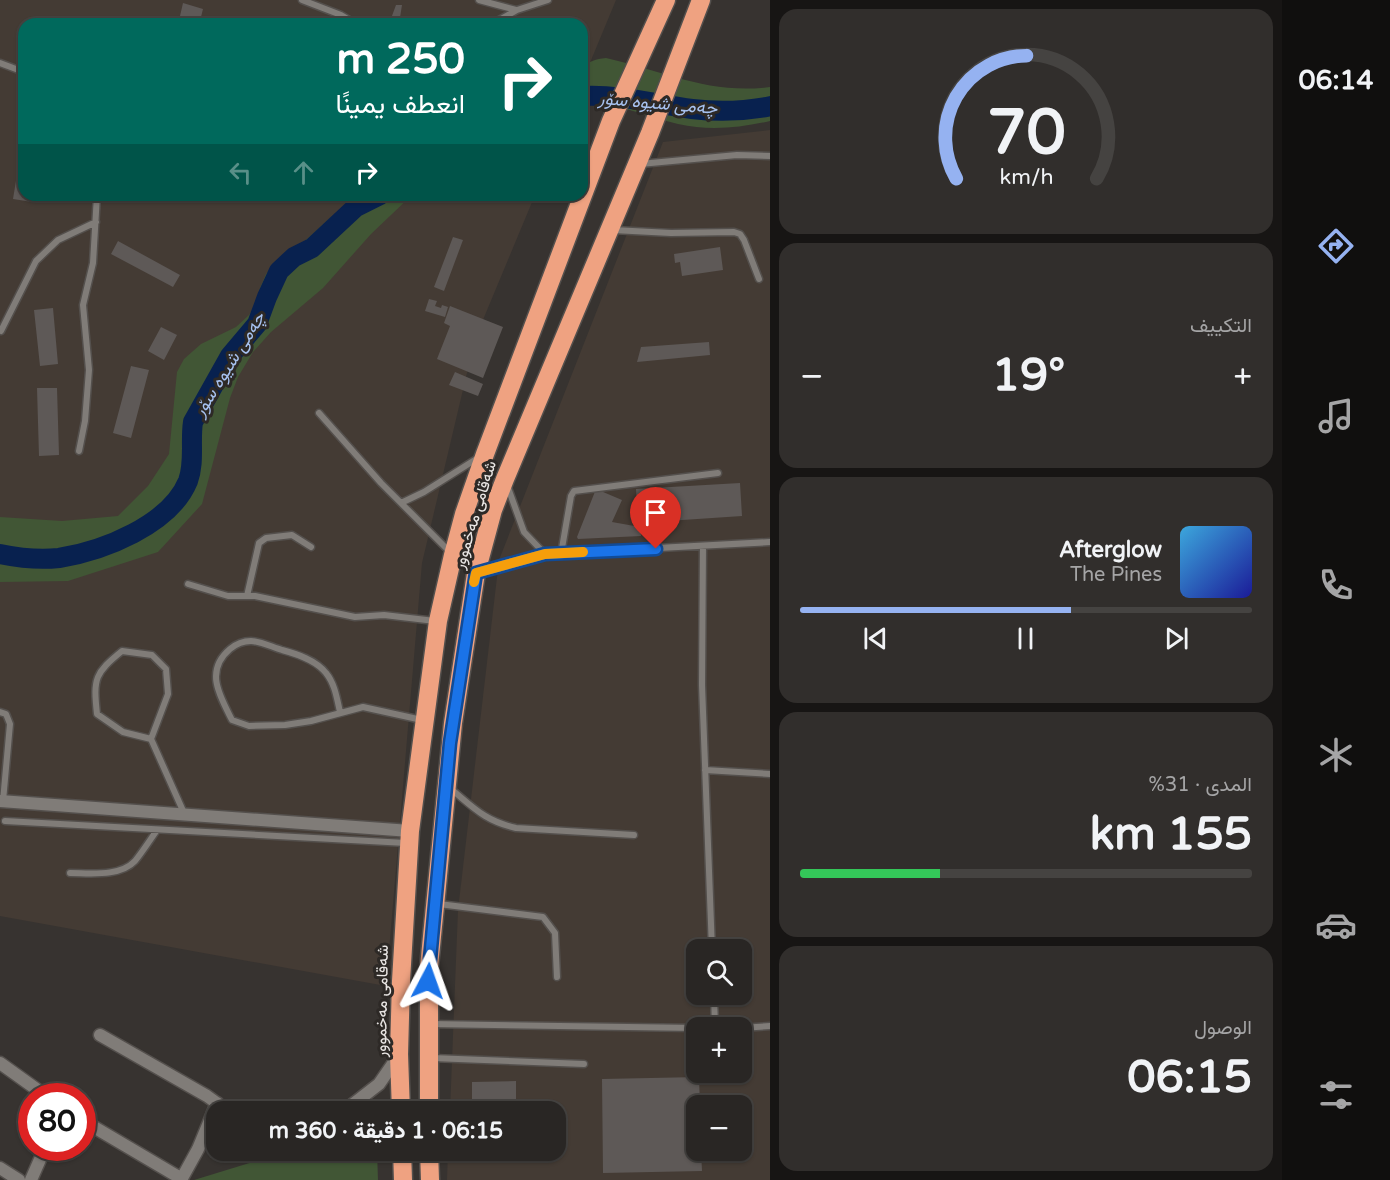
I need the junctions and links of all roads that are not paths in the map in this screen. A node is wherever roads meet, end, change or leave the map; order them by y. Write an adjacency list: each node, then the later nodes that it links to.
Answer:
1 (302, 0): 7 (lane)
2 (479, 0): 6 (lane)
3 (548, 0): 6 (lane)
4 (666, 0): 13 (highway, شەقامی مەخموور)
5 (701, 0): 12 (highway, شەقامی مەخموور)
6 (517, 10): 8 (lane)
7 (346, 18)
8 (503, 18)
9 (0, 63): 10 (lane)
10 (18, 70)
11 (770, 156): 12 (lane)
12 (637, 164): 17 (highway, شەقامی مەخموور)
13 (588, 182)
14 (97, 201): 16 (lane)
15 (581, 201): 22 (highway, شەقامی مەخموور)
16 (96, 222): 19 (lane); 21 (lane)
17 (609, 230): 18 (lane); 24 (highway, شەقامی مەخموور)
18 (759, 279)
19 (1, 331)
20 (319, 413): 25 (lane)
21 (79, 451)
22 (485, 453): 25 (lane); 31 (highway, شەقامی مەخموور)
23 (718, 473): 30 (lane)
24 (505, 479): 29 (lane); 32 (highway, شەقامی مەخموور)
25 (401, 503): 31 (lane)
26 (770, 542): 27 (lane)
27 (703, 546): 30 (lane); 42 (lane)
28 (311, 547): 34 (lane)
29 (545, 554): 30 (lane); 32 (lane)
30 (561, 554)
31 (453, 555): 35 (highway, شەقامی مەخموور)
32 (476, 573): 39 (highway, شەقامی مەخموور)
33 (188, 584): 34 (lane)
34 (247, 596): 35 (lane)
35 (438, 621): 38 (highway, شەقامی مەخموور)
36 (0, 712): 43 (lane)
37 (340, 712): 37 (lane); 38 (lane)
38 (425, 720): 39 (highway); 51 (highway, شەقامی مەخموور)
39 (453, 723): 45 (highway, شەقامی مەخموور)
40 (151, 739): 40 (lane); 47 (lane)
41 (0, 764): 43 (lane)
42 (705, 770): 44 (lane); 54 (lane)
43 (5, 773): 46 (lane)
44 (770, 774)
45 (446, 784): 50 (lane); 53 (highway, شەقامی مەخموور)
46 (1, 801): 47 (street)
47 (184, 814): 51 (street)
48 (5, 821): 49 (lane)
49 (157, 830): 51 (lane); 52 (lane)
50 (634, 835)
51 (410, 837): 61 (highway, شەقامی مەخموور)
52 (70, 873)
53 (435, 904): 55 (lane); 56 (highway, شەقامی مەخموور)
54 (712, 939)
55 (557, 977)
56 (428, 1024): 59 (lane); 62 (highway, شەقامی مەخموور)
57 (770, 1026): 58 (lane)
58 (752, 1027)
59 (686, 1028)
60 (100, 1035): 66 (street)
61 (399, 1054): 67 (street); 68 (highway, شەقامی مەخموور)
62 (428, 1058): 64 (lane); 69 (highway, شەقامی مەخموور)
63 (0, 1063): 65 (street)
64 (584, 1064)
65 (28, 1083)
66 (214, 1101)
67 (358, 1101)
68 (401, 1101)
69 (429, 1101)
70 (96, 1128): 76 (street)
71 (206, 1130): 76 (street)
72 (39, 1161): 78 (street)
73 (402, 1161): 79 (highway)
74 (429, 1161): 80 (highway)
75 (0, 1168): 77 (street)
76 (181, 1179)
77 (19, 1180)
78 (31, 1180)
79 (403, 1180)
80 (430, 1180)

